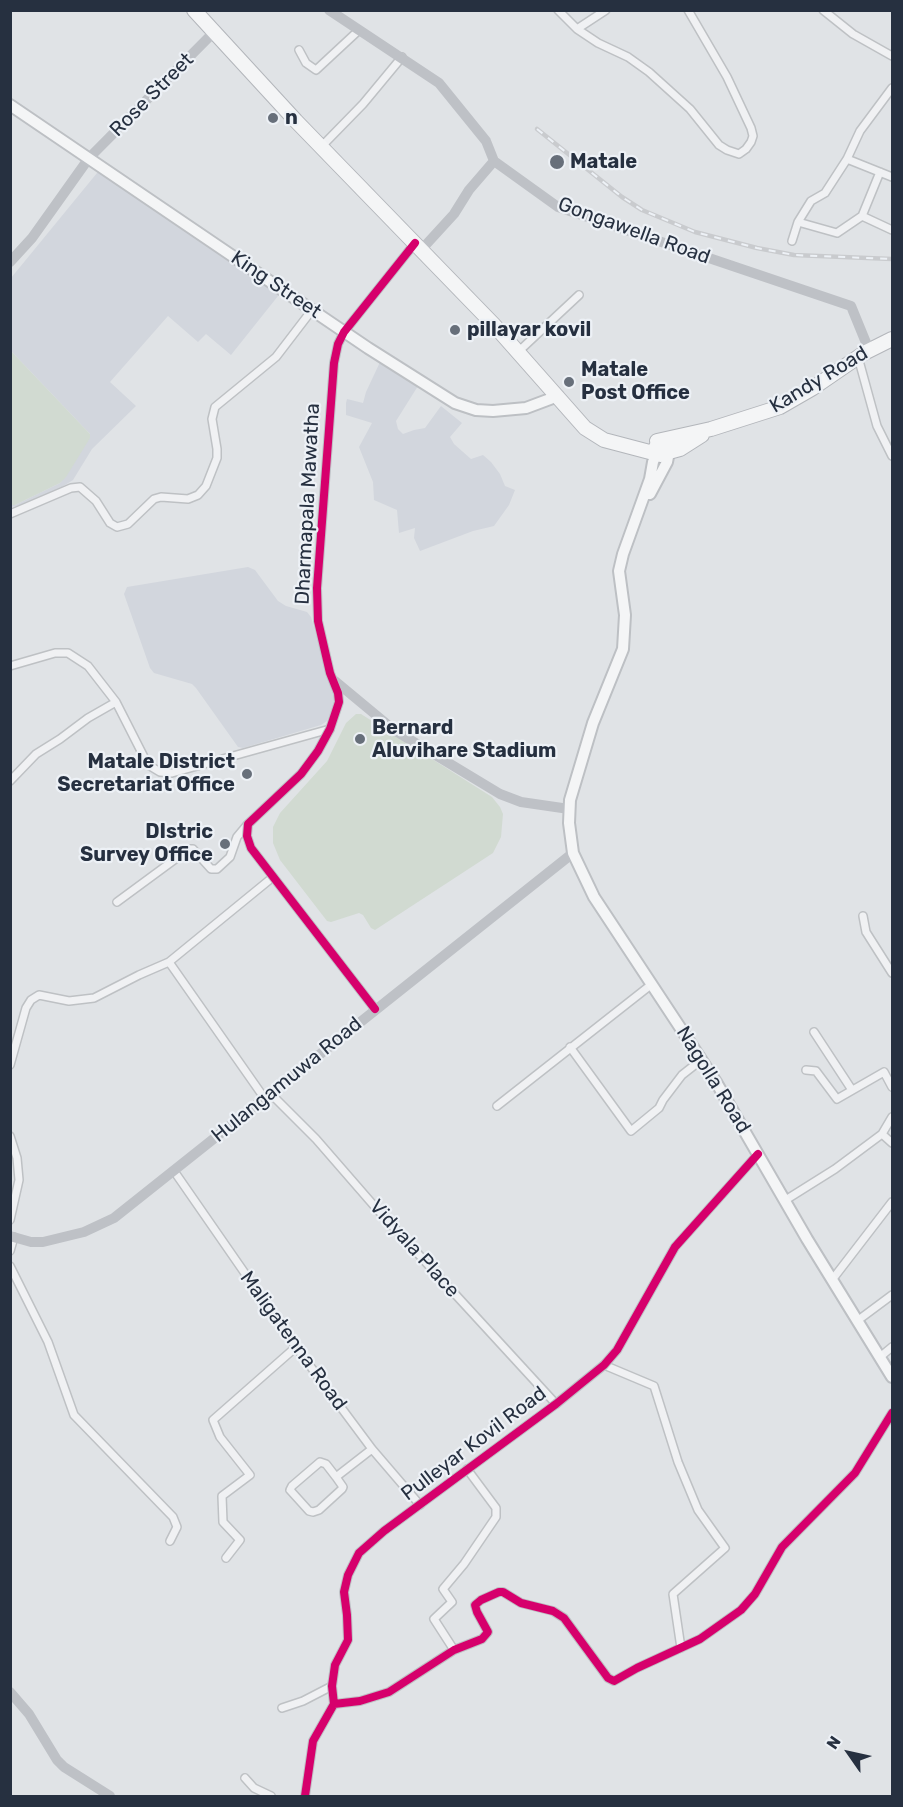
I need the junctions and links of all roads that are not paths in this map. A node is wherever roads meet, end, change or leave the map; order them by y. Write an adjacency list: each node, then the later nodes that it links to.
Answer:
1 (194, 10): 9 (highway, Kandy Road)
2 (329, 10): 8 (street, Gongawella Road)
3 (558, 10): 7 (street)
4 (606, 10): 7 (street)
5 (688, 10): 7 (street)
6 (823, 10): 11 (street)
7 (577, 29)
8 (358, 31): 10 (street); 12 (street, Gongawella Road)
9 (214, 32): 15 (highway, Kandy Road); 16 (street, Rose Street)
10 (299, 50)
11 (892, 56)
12 (402, 57): 15 (street); 18 (street, Gongawella Road)
13 (892, 88): 17 (street)
14 (10, 105): 16 (main road, King Street)
15 (321, 147): 25 (highway, Kandy Road)
16 (89, 158): 26 (street, Rose Street); 28 (main road, King Street)
17 (847, 159): 19 (street); 22 (street)
18 (494, 161): 25 (street); 32 (street, Gongawella Road)
19 (880, 172): 20 (street); 21 (street)
20 (892, 177)
21 (862, 216): 22 (street); 23 (street)
22 (798, 222): 24 (street)
23 (892, 230)
24 (792, 241)
25 (418, 246): 29 (street); 31 (highway, Kandy Road)
26 (10, 262)
27 (579, 295): 31 (street)
28 (312, 310): 29 (main road, King Street); 36 (street)
29 (344, 332): 33 (main road, King Street); 38 (street, Dharmapala Mawatha)
30 (892, 339): 32 (highway, Kandy Road)
31 (519, 352): 33 (highway, Kandy Road)
32 (864, 353): 34 (highway, Kandy Road); 35 (street)
33 (558, 396): 34 (highway, Kandy Road)
34 (663, 449): 42 (main road, Nagolla Road)
35 (892, 456)
36 (10, 514)
37 (10, 666): 39 (street)
38 (332, 679): 40 (street, Dharmapala Mawatha); 42 (street)
39 (116, 702): 40 (street); 41 (street)
40 (330, 729): 43 (street, Dharmapala Mawatha)
41 (10, 781)
42 (569, 809): 44 (main road, Nagolla Road)
43 (248, 824): 45 (street); 46 (street)
44 (573, 853): 50 (main road, Nagolla Road); 51 (street, Hulangamuwa Road)
45 (273, 877): 48 (street); 51 (street)
46 (117, 902)
47 (863, 916): 49 (street)
48 (169, 962): 55 (street); 61 (street, Vidyala Place)
49 (892, 973)
50 (652, 984): 53 (street); 54 (main road, Nagolla Road)
51 (375, 1009): 61 (street, Hulangamuwa Road)
52 (814, 1032): 60 (street)
53 (570, 1047): 54 (street); 62 (street)
54 (701, 1060): 67 (main road, Nagolla Road)
55 (10, 1065)
56 (892, 1069): 58 (street)
57 (806, 1070): 60 (street)
58 (884, 1072): 59 (street); 60 (street)
59 (892, 1087)
60 (852, 1090)
61 (268, 1096): 68 (street, Hulangamuwa Road); 83 (street, Vidyala Place)
62 (497, 1106)
63 (892, 1117): 64 (street)
64 (882, 1134): 66 (street); 69 (street)
65 (10, 1136): 71 (street)
66 (892, 1143)
67 (758, 1154): 69 (main road, Nagolla Road); 81 (street, Pulleyar Kovil Road)
68 (174, 1171): 72 (street, Hulangamuwa Road); 78 (street, Maligatenna Road)
69 (784, 1201): 75 (main road, Nagolla Road)
70 (892, 1202): 75 (street)
71 (10, 1220)
72 (12, 1236): 73 (street)
73 (10, 1251)
74 (10, 1266): 89 (street)
75 (832, 1280): 77 (main road, Nagolla Road)
76 (892, 1295): 77 (street)
77 (857, 1321): 80 (main road, Nagolla Road)
78 (296, 1347): 85 (street, Maligatenna Road); 90 (street)
79 (892, 1347): 80 (street)
80 (880, 1357): 82 (main road, Nagolla Road)
81 (604, 1365): 83 (street, Pulleyar Kovil Road); 91 (street)
82 (892, 1377)
83 (556, 1404): 86 (street, Pulleyar Kovil Road)
84 (892, 1413): 91 (street)
85 (372, 1449): 87 (street); 88 (street, Maligatenna Road)
86 (467, 1469): 88 (street, Pulleyar Kovil Road); 92 (street)
87 (336, 1476): 87 (street)
88 (420, 1505): 93 (street, Pulleyar Kovil Road)
89 (170, 1541)
90 (226, 1558)
91 (681, 1648): 92 (street)
92 (454, 1650): 95 (street)
93 (332, 1686): 95 (street, Pulleyar Kovil Road); 96 (street)
94 (10, 1692): 98 (street)
95 (334, 1704): 100 (street)
96 (282, 1708)
97 (245, 1778): 99 (street)
98 (110, 1797)
99 (271, 1797)
100 (305, 1797)

